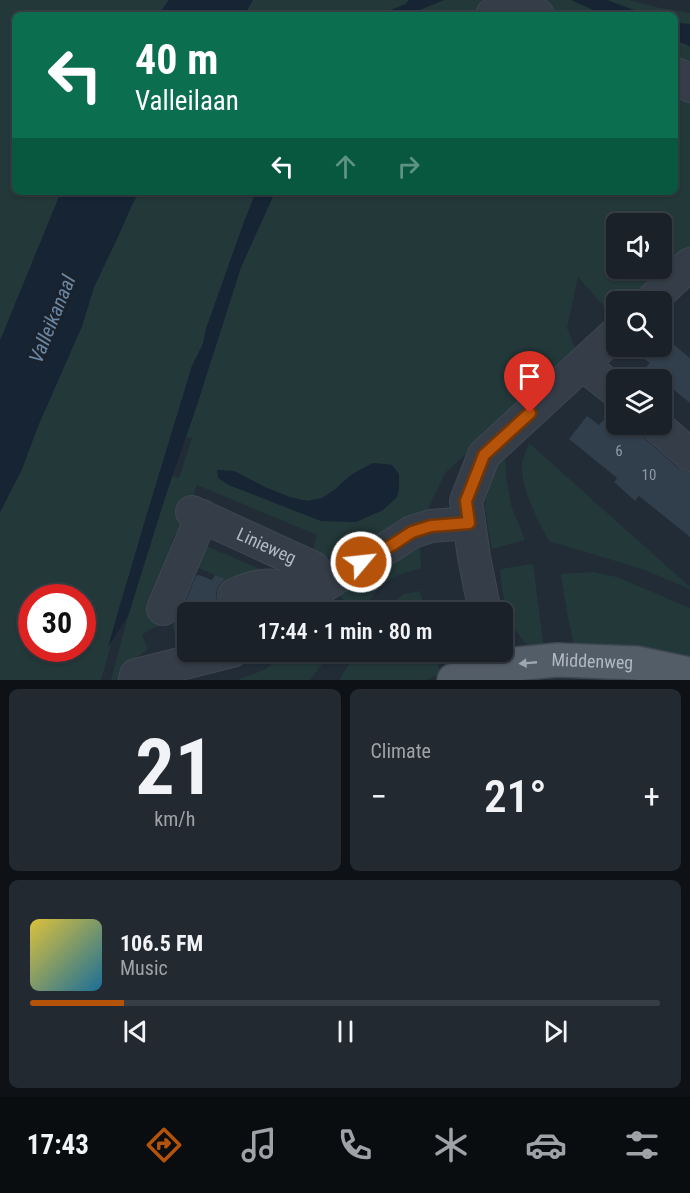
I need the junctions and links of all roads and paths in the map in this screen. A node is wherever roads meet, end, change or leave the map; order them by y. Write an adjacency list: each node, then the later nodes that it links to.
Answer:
1 (678, 75): 2 (street)
2 (690, 86)
3 (690, 264): 4 (street)
4 (662, 291)
5 (606, 342): 6 (street)
6 (583, 364): 7 (street); 10 (street)
7 (606, 383)
8 (667, 435): 9 (street)
9 (690, 455)
10 (469, 523): 12 (street); 13 (street)
11 (245, 591): 12 (street, Linieweg)
12 (307, 600): 14 (street, Linieweg)
13 (483, 602)
14 (163, 609)
15 (188, 662): 18 (street)
16 (495, 666): 17 (main road, Middenweg, one-way to 16); 19 (main road, Middenweg)
17 (690, 674)
18 (135, 680)
19 (454, 680)

